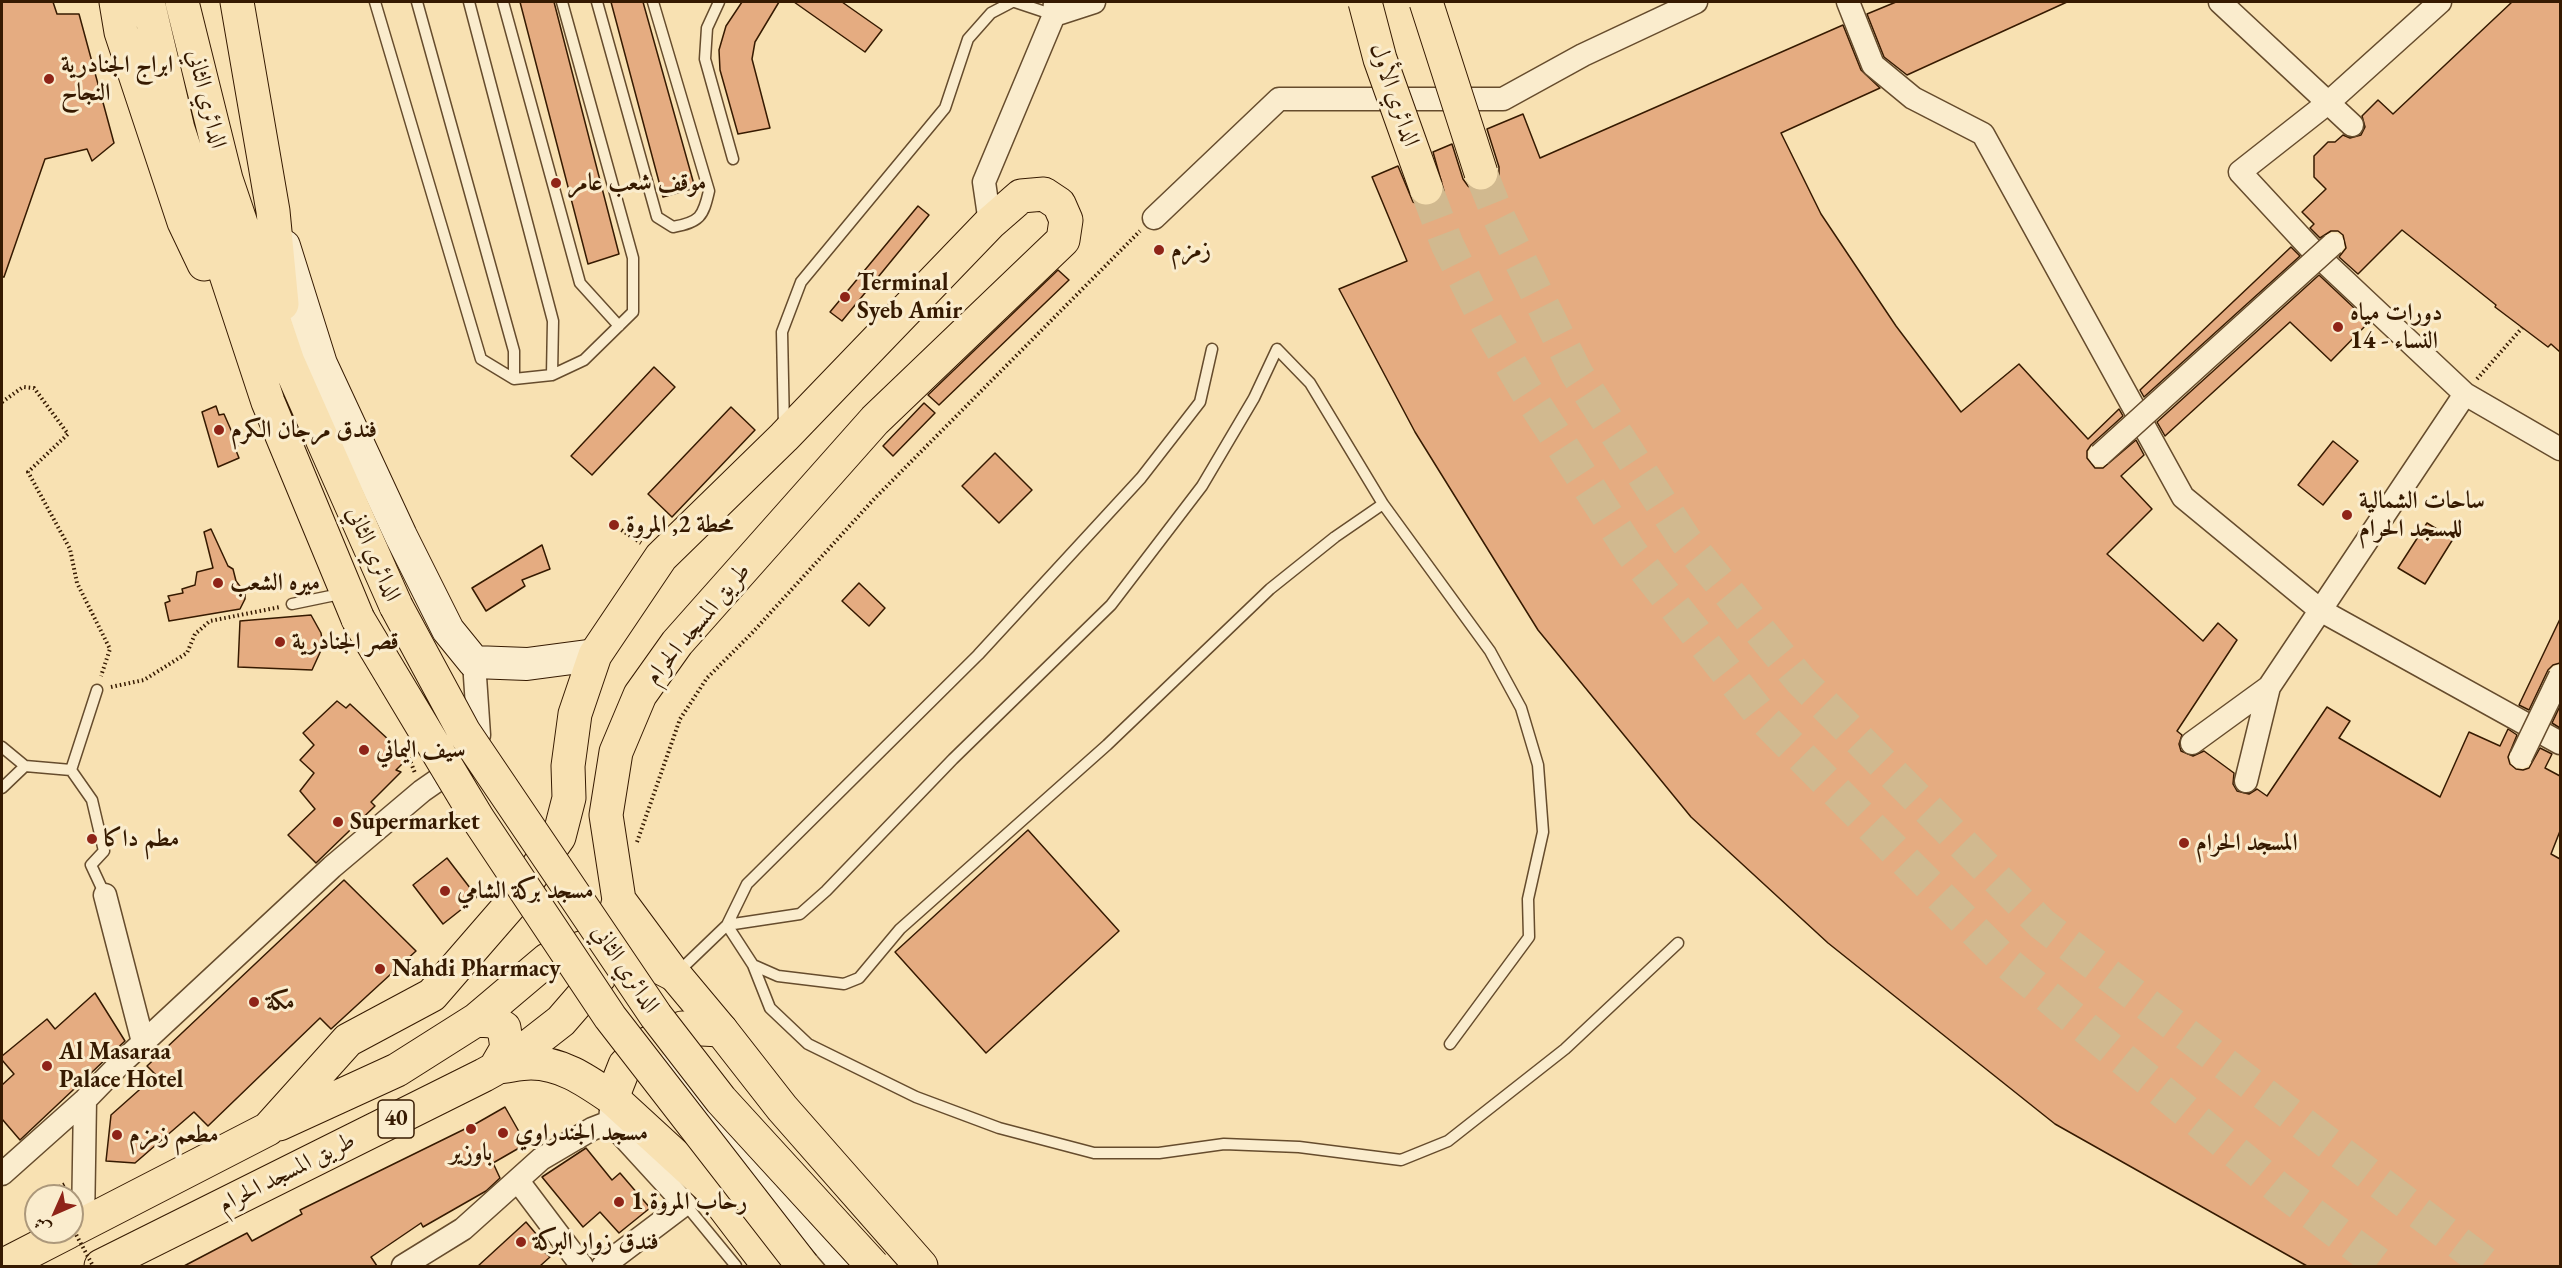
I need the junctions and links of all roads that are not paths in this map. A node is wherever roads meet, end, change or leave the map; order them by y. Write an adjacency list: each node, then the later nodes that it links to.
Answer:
1 (237, 2): 27 (main road)
2 (375, 2): 35 (lane)
3 (417, 2): 35 (lane)
4 (469, 2): 34 (lane)
5 (503, 2): 31 (lane)
6 (562, 2): 31 (lane)
7 (597, 2): 8 (lane)
8 (653, 2)
9 (718, 2): 24 (lane)
10 (1014, 2): 18 (lane); 38 (lane)
11 (1094, 2): 18 (street)
12 (1365, 2): 26 (main road, الدائري الأول, bridge)
13 (1426, 2): 25 (main road, bridge)
14 (1696, 2): 28 (street)
15 (1848, 2): 44 (street)
16 (2220, 2): 22 (street)
17 (2440, 2): 22 (street)
18 (1054, 8): 29 (street)
19 (185, 14): 33 (main road, الدائري الثاني)
20 (151, 16): 37 (main road, الدائري الثاني)
21 (119, 17): 37 (main road)
22 (2329, 102): 23 (street); 36 (street)
23 (2352, 125)
24 (733, 159)
25 (1482, 173)
26 (1426, 188)
27 (273, 212): 33 (main road); 46 (street)
28 (1154, 218)
29 (990, 223): 38 (main road, طريق المسجد الحرام); 59 (main road, طريق المسجد الحرام)
30 (2333, 244): 40 (street, bridge)
31 (619, 326): 34 (lane)
32 (1212, 349): 60 (lane)
33 (288, 362): 89 (main road, الدائري الثاني, bridge)
34 (552, 375): 35 (lane)
35 (514, 378)
36 (2465, 394): 39 (street); 44 (street)
37 (268, 402): 43 (main road, الدائري الثاني)
38 (784, 437): 45 (main road, طريق المسجد الحرام)
39 (2560, 449)
40 (2100, 455)
41 (1383, 504): 60 (lane); 63 (lane); 69 (lane)
42 (292, 604): 43 (lane)
43 (353, 606): 87 (main road, الدائري الثاني, bridge)
44 (2320, 610): 48 (street); 51 (street)
45 (595, 655): 46 (street); 73 (main road, طريق المسجد الحرام)
46 (474, 662): 67 (street)
47 (2560, 676): 53 (street, bridge)
48 (2269, 687): 50 (street); 56 (street)
49 (97, 690): 55 (lane)
50 (2193, 743)
51 (2560, 743)
52 (2, 747): 54 (lane)
53 (2521, 757)
54 (25, 766): 55 (lane); 57 (lane)
55 (71, 770): 58 (lane)
56 (2246, 782)
57 (2, 788)
58 (105, 895): 67 (street)
59 (619, 900): 62 (main road, طريق المسجد الحرام / 40); 64 (main road)
60 (727, 925): 63 (lane); 64 (lane)
61 (1678, 943): 63 (lane)
62 (606, 951): 64 (main road); 65 (main road); 70 (main road, طريق المسجد الحرام / 40)
63 (753, 965)
64 (675, 975): 66 (main road)
65 (476, 1020): 70 (main road); 73 (main road)
66 (721, 1030): 68 (main road); 90 (main road)
67 (143, 1042): 71 (street)
68 (649, 1043): 72 (main road); 88 (street)
69 (1450, 1044)
70 (496, 1068): 72 (main road); 81 (main road, طريق المسجد الحرام / 40)
71 (85, 1100): 74 (street); 76 (street)
72 (611, 1110): 75 (street); 77 (main road)
73 (268, 1129): 78 (main road, طريق المسجد الحرام)
74 (2, 1174)
75 (518, 1180): 82 (street); 83 (street)
76 (78, 1184)
77 (697, 1195): 84 (street); 85 (lane); 86 (main road)
78 (84, 1223)
79 (44, 1244): 80 (main road, طريق المسجد الحرام)
80 (2, 1266)
81 (101, 1266)
82 (403, 1266)
83 (582, 1266)
84 (603, 1266)
85 (736, 1266)
86 (769, 1266)
87 (803, 1266)
88 (841, 1266)
89 (873, 1266)
90 (921, 1266)

